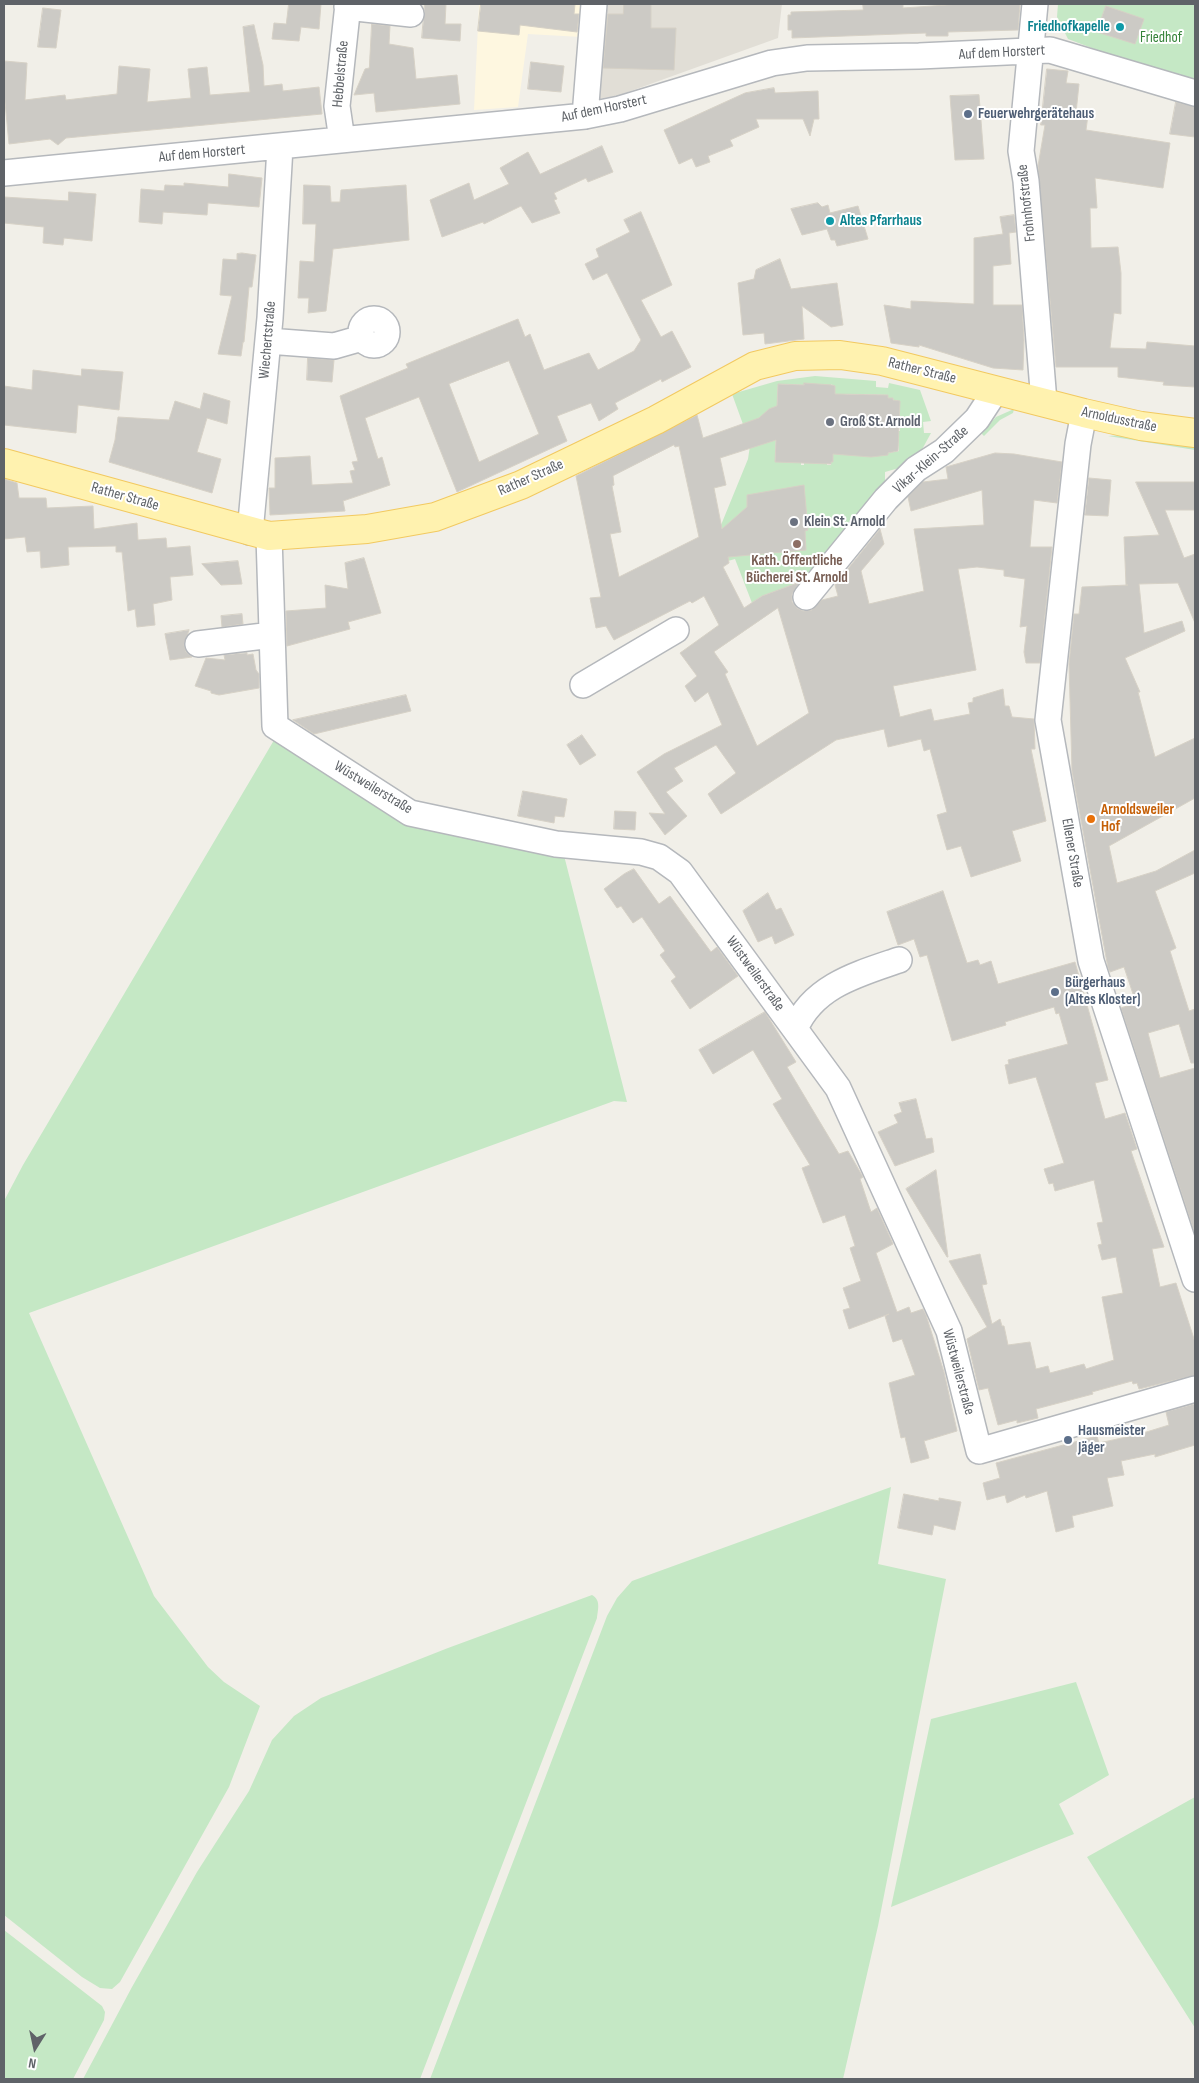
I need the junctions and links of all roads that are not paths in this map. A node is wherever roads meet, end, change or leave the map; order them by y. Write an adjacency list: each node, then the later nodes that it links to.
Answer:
1 (594, 4): 7 (street)
2 (1035, 4): 5 (street, Frohnhofstraße)
3 (348, 5): 4 (street, Hebbelstraße); 8 (street, Hebbelstraße)
4 (412, 14)
5 (1031, 51): 6 (street, Auf dem Horstert); 7 (street, Auf dem Horstert); 14 (street, Frohnhofstraße)
6 (1195, 93)
7 (585, 116): 8 (street, Auf dem Horstert)
8 (342, 140): 9 (street, Auf dem Horstert)
9 (280, 147): 10 (street, Auf dem Horstert); 12 (street, Wiechertstraße)
10 (4, 172)
11 (362, 338): 12 (street)
12 (268, 341): 18 (street, Wiechertstraße)
13 (996, 390): 14 (main road, Rather Straße); 18 (main road, Rather Straße); 19 (street, Vikar-Klein-Straße)
14 (1044, 402): 15 (main road, Arnoldusstraße)
15 (1084, 413): 16 (main road, Arnoldusstraße); 26 (street, Ellener Straße)
16 (1195, 434)
17 (4, 463): 18 (main road, Rather Straße)
18 (259, 534): 21 (street, Wüstweilerstraße)
19 (806, 597)
20 (676, 630): 23 (street)
21 (272, 635): 22 (street); 25 (street, Wüstweilerstraße)
22 (198, 644)
23 (583, 686)
24 (899, 960): 25 (street)
25 (795, 1030): 27 (street, Wüstweilerstraße)
26 (1195, 1279)
27 (1195, 1389)

